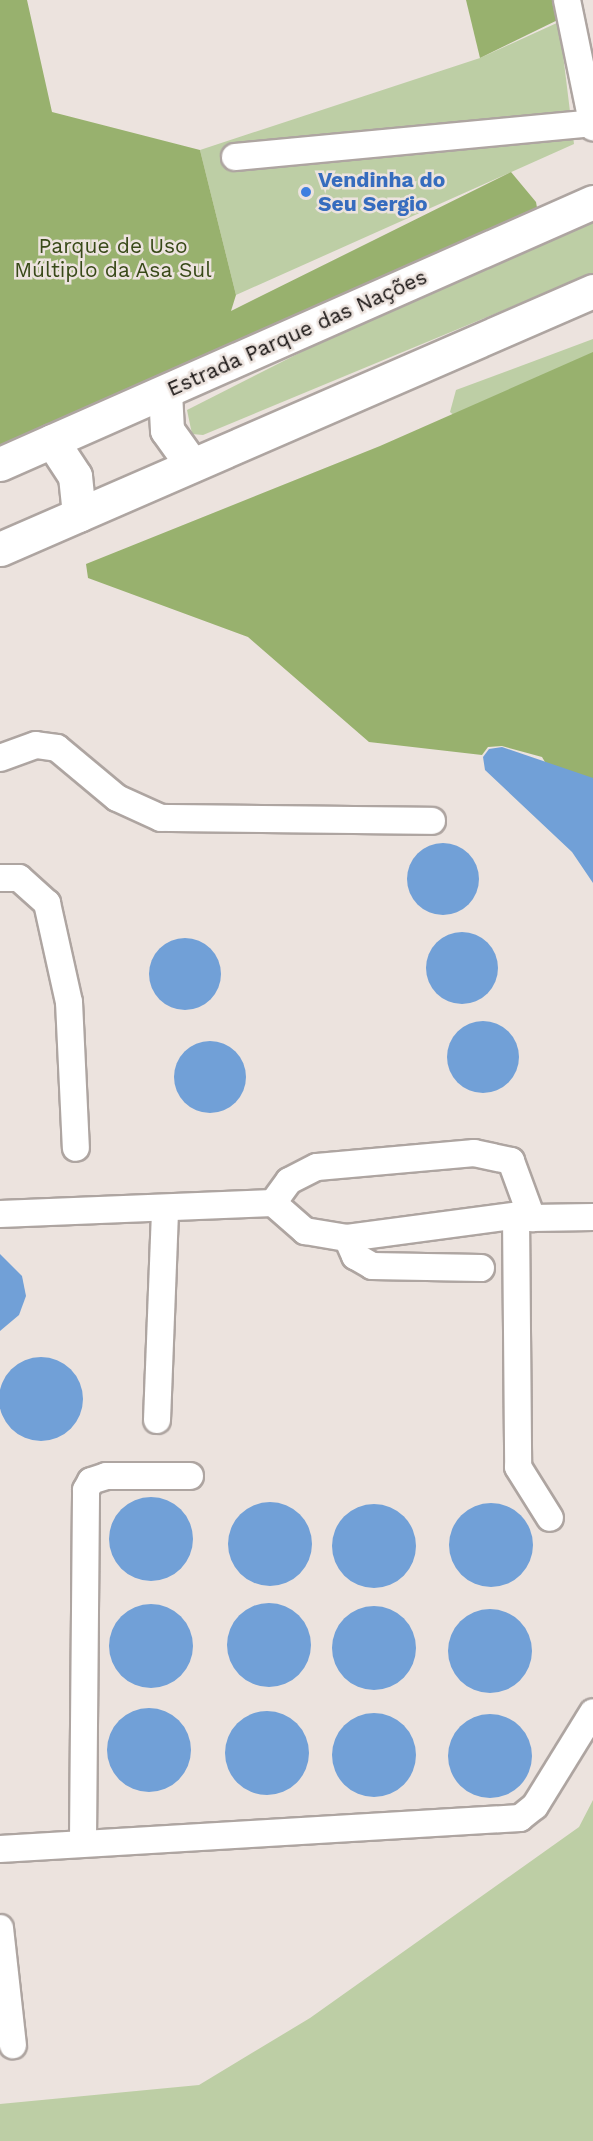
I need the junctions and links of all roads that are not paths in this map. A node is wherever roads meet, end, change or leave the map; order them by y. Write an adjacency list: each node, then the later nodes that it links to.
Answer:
1 (567, 0): 2 (lane)
2 (593, 124): 3 (lane)
3 (235, 157)
4 (593, 202): 6 (highway, Estrada Parque das Nações)
5 (593, 291): 9 (highway)
6 (165, 392): 7 (highway, Estrada Parque das Nações); 9 (highway)
7 (52, 441): 8 (highway, Estrada Parque das Nações); 10 (highway)
8 (0, 464)
9 (192, 465): 10 (highway)
10 (79, 515): 11 (highway)
11 (0, 549)
12 (0, 758): 13 (lane)
13 (432, 821)
14 (0, 860): 15 (lane)
15 (10, 878): 16 (lane)
16 (76, 1148)
17 (273, 1203): 18 (lane); 20 (lane); 22 (lane)
18 (165, 1210): 19 (lane); 24 (lane)
19 (0, 1214)
20 (522, 1215): 21 (lane); 22 (lane); 26 (lane)
21 (593, 1217)
22 (347, 1238): 23 (lane)
23 (481, 1268)
24 (157, 1420)
25 (190, 1476): 28 (lane)
26 (550, 1518)
27 (593, 1712): 28 (lane)
28 (83, 1840): 29 (lane)
29 (0, 1849)
30 (0, 1928): 31 (lane)
31 (13, 2045)

